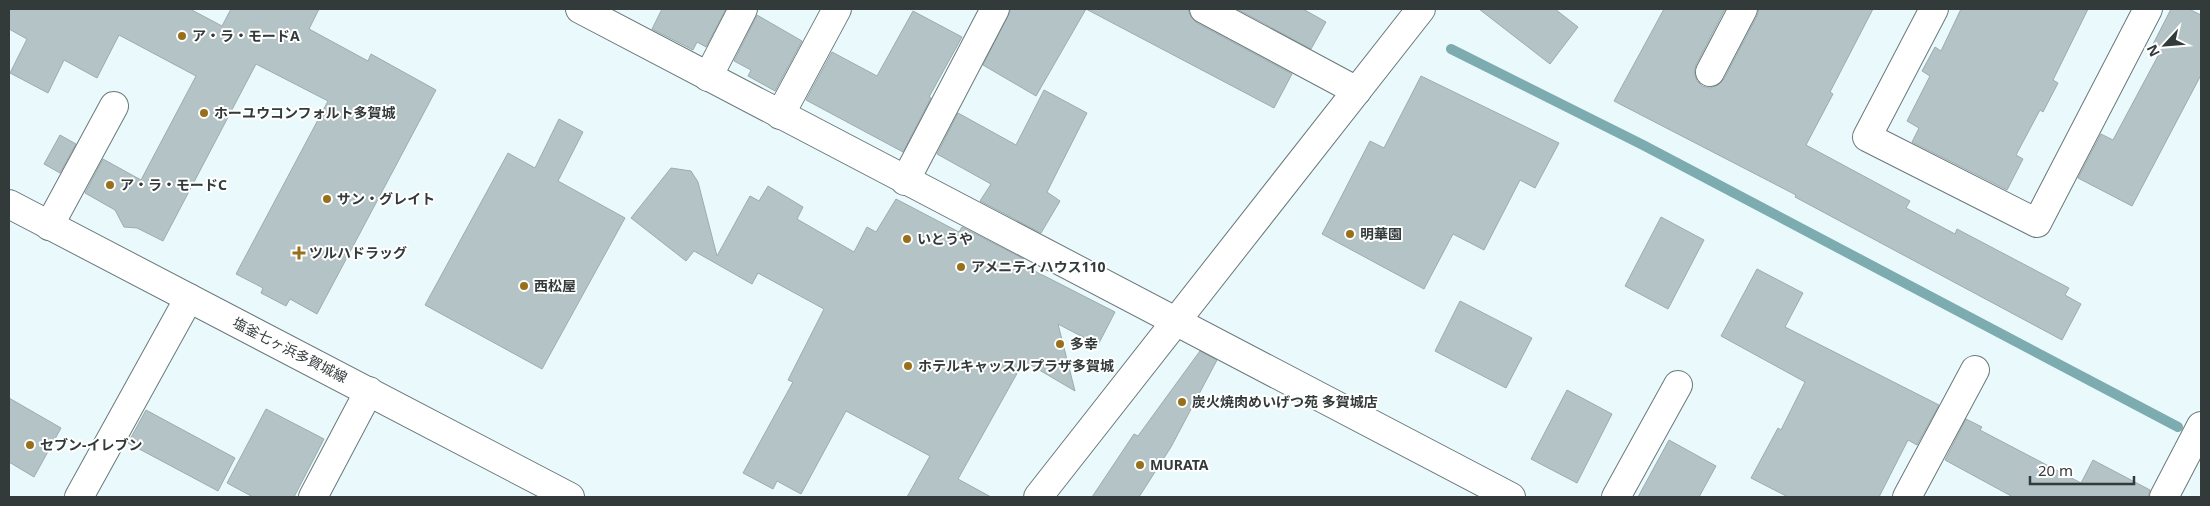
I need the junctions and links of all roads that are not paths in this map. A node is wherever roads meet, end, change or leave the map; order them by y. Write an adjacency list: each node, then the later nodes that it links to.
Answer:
1 (580, 9): 11 (street)
2 (743, 9): 11 (street)
3 (837, 9): 14 (street)
4 (994, 9): 15 (street)
5 (1204, 9): 12 (street)
6 (1421, 9): 12 (street)
7 (1744, 9): 10 (street)
8 (1934, 9): 9 (street)
9 (2148, 9)
10 (1710, 72)
11 (708, 77): 14 (street)
12 (1356, 91): 19 (street)
13 (114, 106): 17 (street)
14 (780, 115): 15 (street)
15 (905, 181): 19 (street)
16 (9, 204): 17 (street, 塩釜七ヶ浜多賀城線)
17 (49, 226): 18 (street, 塩釜七ヶ浜多賀城線)
18 (189, 298): 22 (street, 塩釜七ヶ浜多賀城線); 24 (street)
19 (1175, 322): 27 (street); 28 (street)
20 (1975, 370): 30 (street)
21 (1678, 385): 29 (street)
22 (369, 391): 25 (street); 26 (street, 塩釜七ヶ浜多賀城線)
23 (2201, 426): 31 (street)
24 (79, 497)
25 (313, 497)
26 (570, 497)
27 (1038, 497)
28 (1511, 497)
29 (1616, 497)
30 (1907, 497)
31 (2164, 497)

